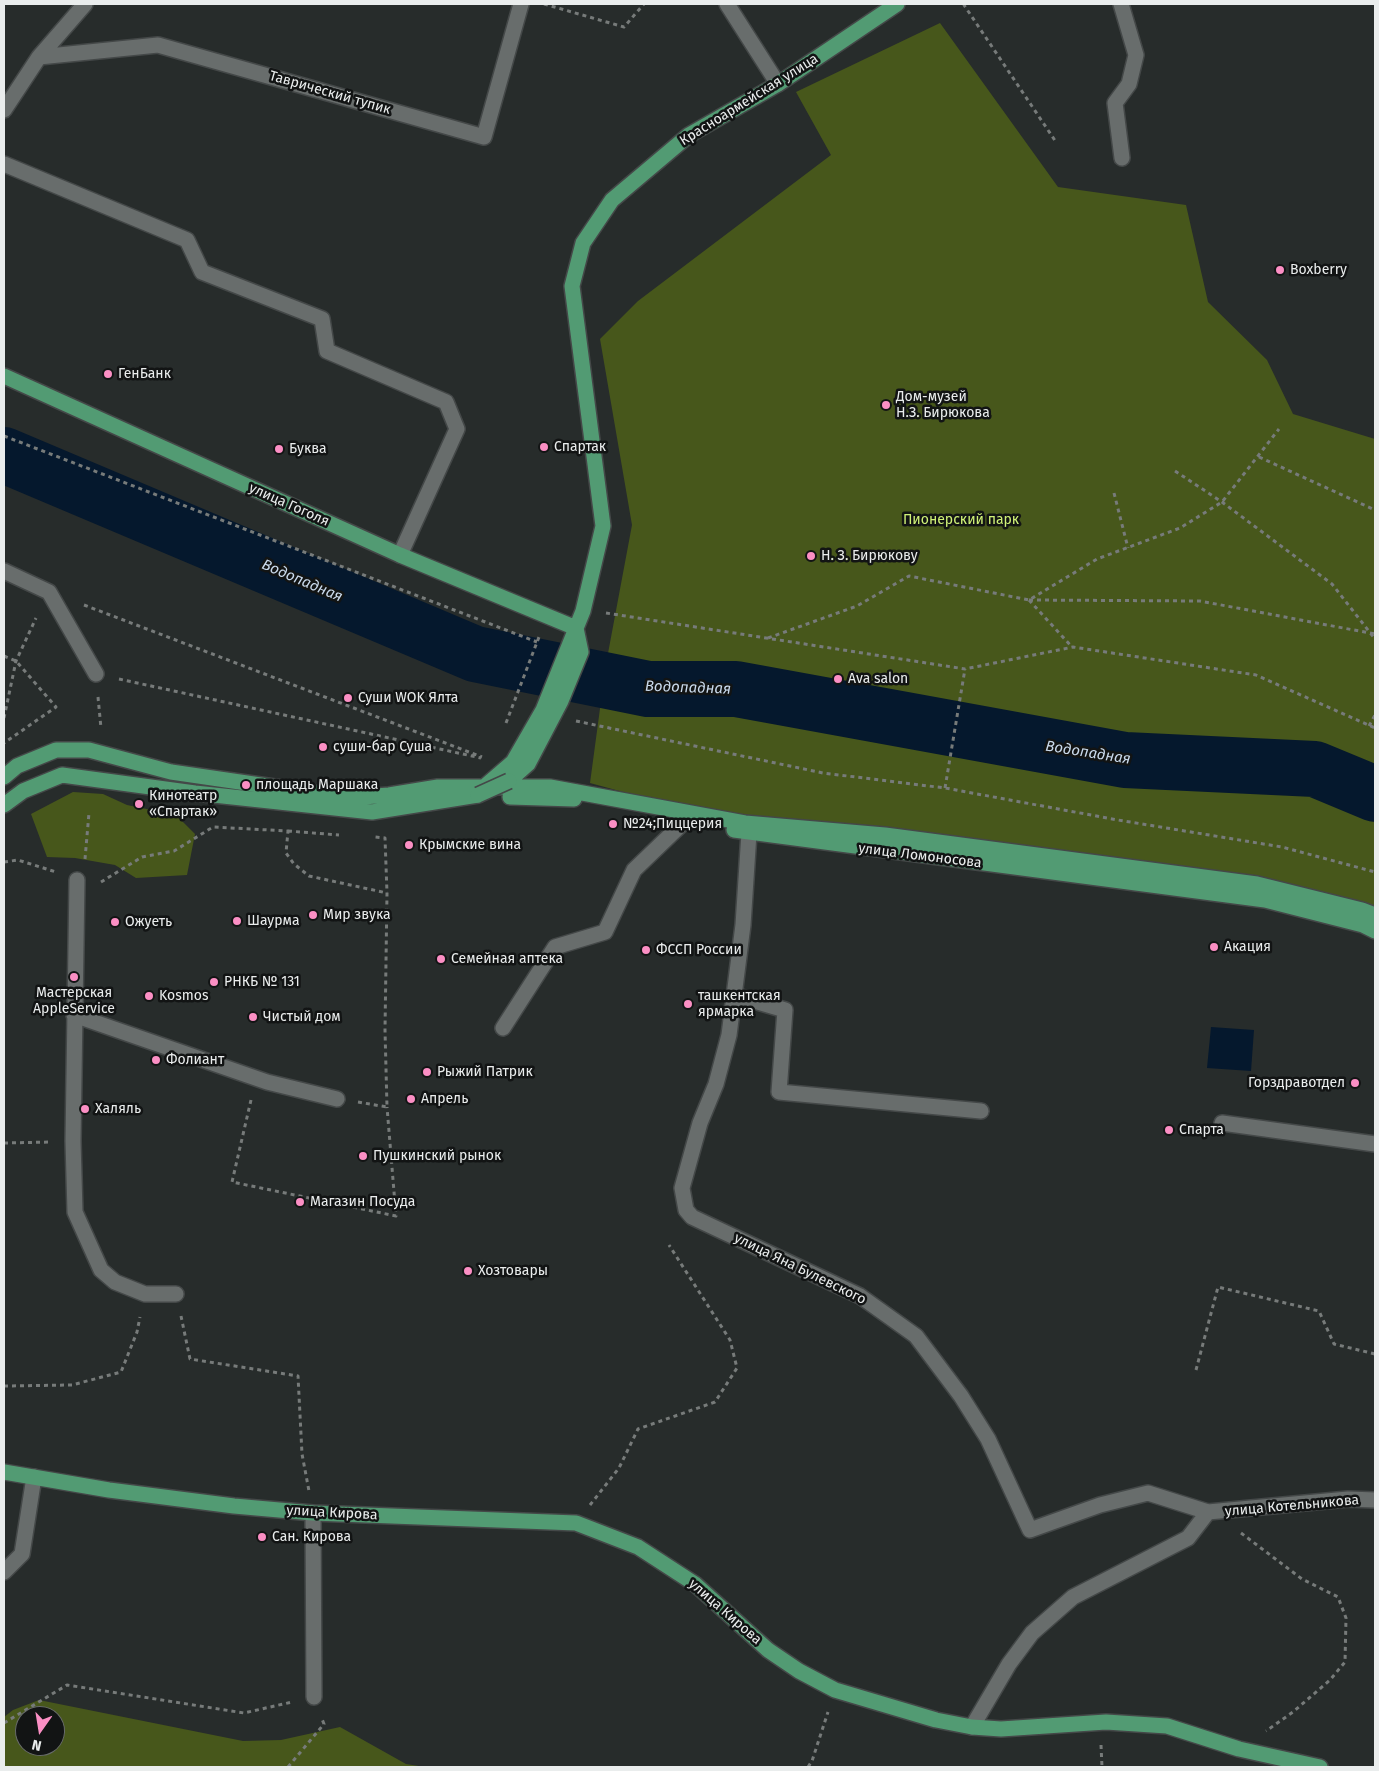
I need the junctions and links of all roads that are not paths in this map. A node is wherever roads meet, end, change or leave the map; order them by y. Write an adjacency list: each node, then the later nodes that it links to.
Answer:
1 (85, 4): 6 (street)
2 (521, 4): 6 (street, Таврический тупик)
3 (727, 4): 7 (street)
4 (897, 4): 7 (main road, Красноармейская улица)
5 (1121, 4): 9 (street)
6 (39, 57): 8 (street)
7 (778, 84): 14 (main road, Красноармейская улица)
8 (4, 110)
9 (1122, 158)
10 (4, 164): 12 (street)
11 (4, 376): 12 (main road, улица Гоголя)
12 (400, 555): 14 (main road, улица Гоголя)
13 (4, 571): 16 (street)
14 (576, 628): 15 (main road, Красноармейская улица)
15 (574, 651): 17 (main road); 20 (main road)
16 (96, 674)
17 (528, 764): 19 (main road); 20 (main road, bridge)
18 (4, 776): 20 (main road)
19 (550, 787): 20 (main road); 25 (main road)
20 (479, 793): 21 (main road); 22 (main road, улица Ломоносова)
21 (4, 805)
22 (686, 820): 23 (main road, улица Ломоносова); 29 (street)
23 (749, 833): 26 (main road, улица Ломоносова); 27 (street, улица Яна Булевского)
24 (77, 880): 28 (street)
25 (1375, 915)
26 (1369, 928)
27 (734, 995): 31 (street); 38 (street, улица Яна Булевского)
28 (74, 1015): 30 (street); 34 (street)
29 (503, 1028)
30 (337, 1099)
31 (981, 1111)
32 (1222, 1123): 33 (street)
33 (1375, 1144)
34 (176, 1294)
35 (4, 1472): 36 (main road, улица Кирова)
36 (34, 1477): 39 (main road, улица Кирова); 40 (street)
37 (1375, 1500): 38 (street, улица Котельникова)
38 (1208, 1512): 42 (street)
39 (313, 1513): 41 (street); 42 (main road, улица Кирова)
40 (4, 1572)
41 (314, 1697)
42 (972, 1726): 43 (main road, улица Кирова)
43 (1320, 1767)

